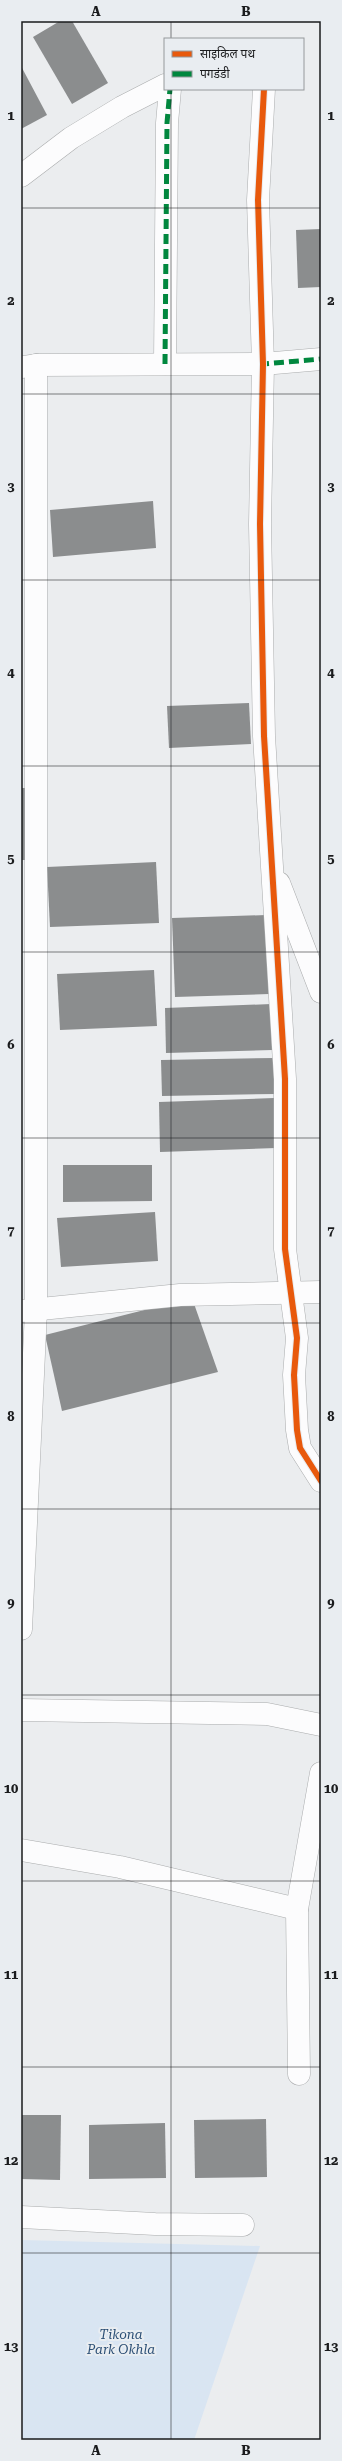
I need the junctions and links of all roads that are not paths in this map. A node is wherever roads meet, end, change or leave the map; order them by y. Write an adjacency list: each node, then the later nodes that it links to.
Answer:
1 (164, 86): 4 (street)
2 (170, 90): 6 (street)
3 (264, 90): 7 (street)
4 (21, 176)
5 (321, 359): 7 (street)
6 (165, 364): 7 (street); 8 (street)
7 (263, 364): 9 (street)
8 (29, 366): 13 (street)
9 (271, 862): 10 (street); 12 (street)
10 (321, 992)
11 (321, 1292): 12 (street)
12 (291, 1293): 13 (street); 14 (street)
13 (28, 1311): 15 (street)
14 (321, 1481)
15 (21, 1629)
16 (21, 1710): 17 (street)
17 (321, 1725)
18 (321, 1773): 20 (street)
19 (21, 1850): 20 (street)
20 (298, 1909): 21 (street)
21 (299, 2074)
22 (21, 2217): 23 (street)
23 (243, 2225)

